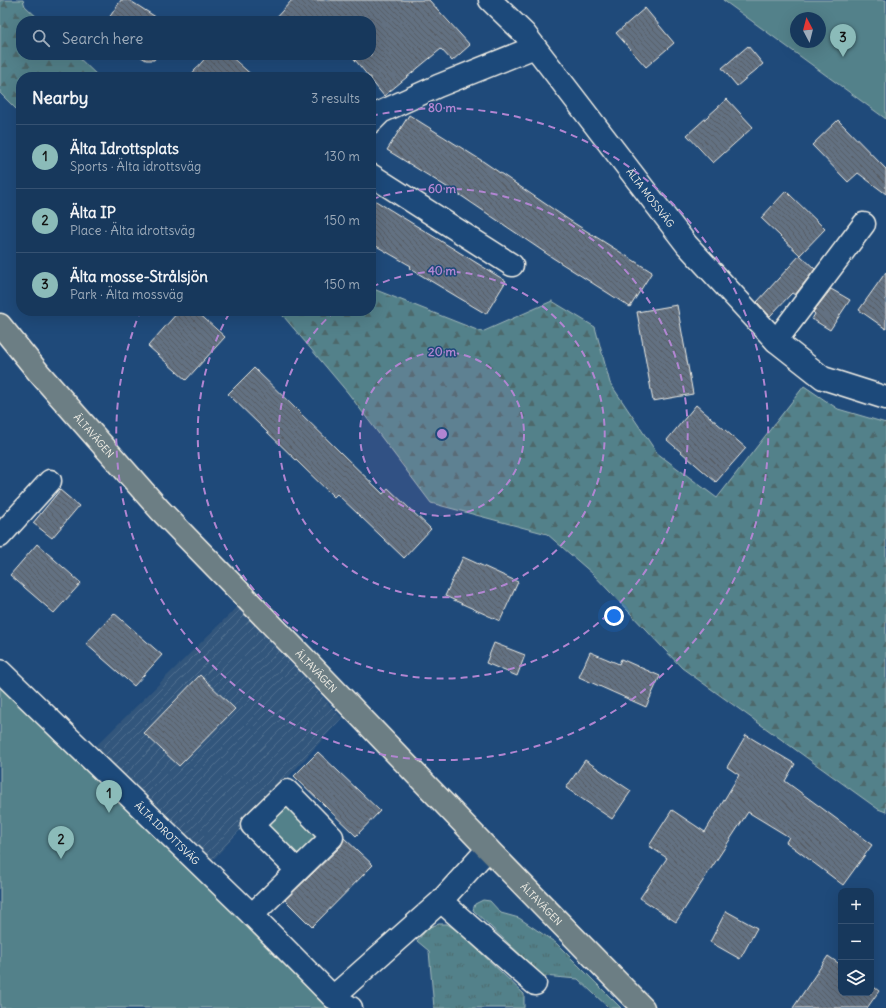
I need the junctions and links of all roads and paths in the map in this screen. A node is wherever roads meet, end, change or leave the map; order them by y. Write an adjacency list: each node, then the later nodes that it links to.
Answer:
1 (490, 0): 2 (street, ÄLTA MOSSVÄG)
2 (535, 47): 3 (street); 8 (street, ÄLTA MOSSVÄG)
3 (376, 117)
4 (376, 178): 6 (street)
5 (864, 224): 8 (street)
6 (512, 265)
7 (0, 325): 13 (main road, ÄLTAVÄGEN)
8 (776, 341): 9 (street, ÄLTA MOSSVÄG)
9 (886, 398)
10 (50, 481): 11 (street)
11 (0, 536)
12 (0, 671): 16 (street, ÄLTA IDROTTSVÄG)
13 (488, 849): 15 (street, ÄLTA IDROTTSVÄG); 19 (main road, ÄLTAVÄGEN)
14 (297, 870): 16 (street)
15 (441, 900): 17 (street); 18 (street, ÄLTA IDROTTSVÄG)
16 (252, 915): 18 (street, ÄLTA IDROTTSVÄG)
17 (535, 984)
18 (342, 1002)
19 (643, 1008)

